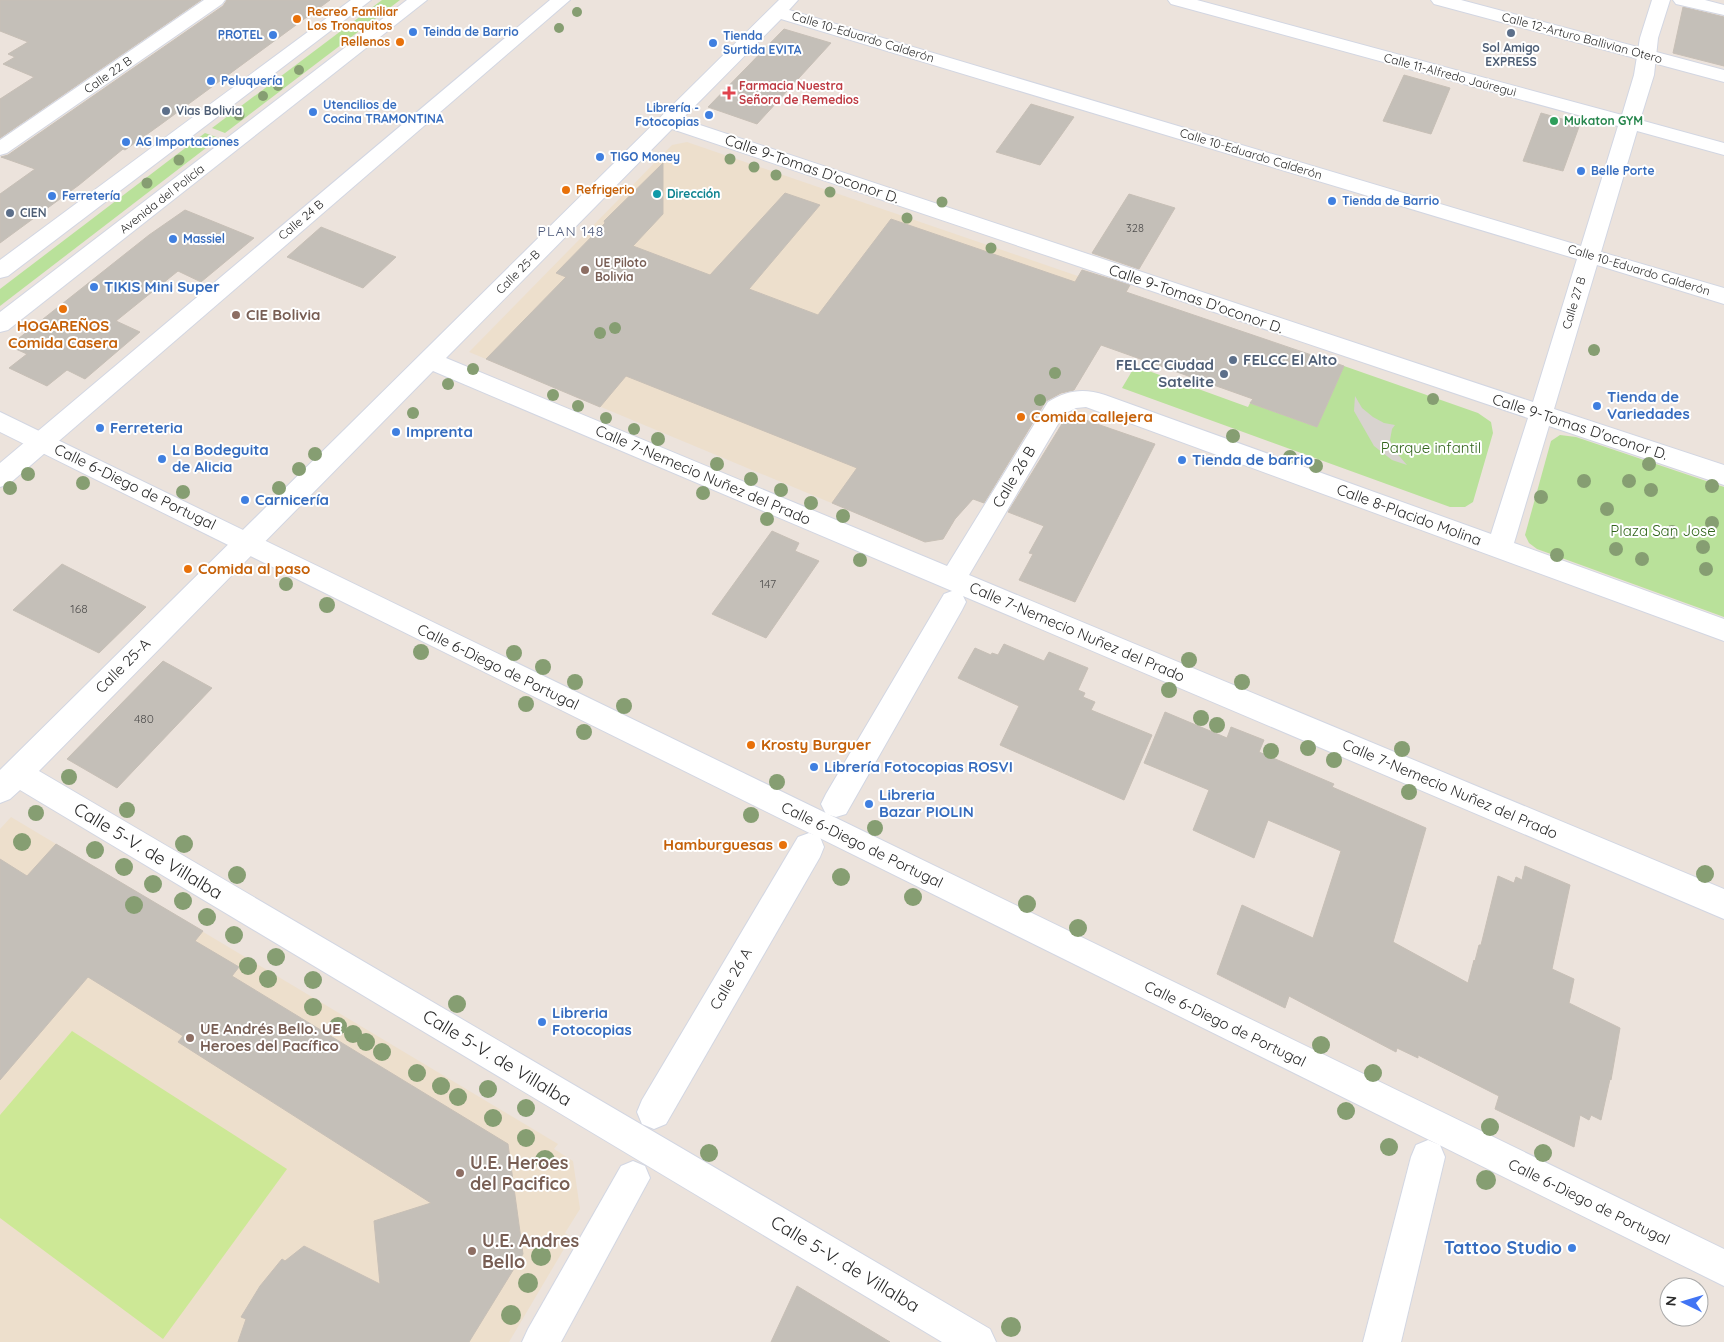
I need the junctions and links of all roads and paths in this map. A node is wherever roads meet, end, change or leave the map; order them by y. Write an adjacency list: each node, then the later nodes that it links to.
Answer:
1 (216, 0): 15 (street, Calle 22 B)
2 (362, 0): 18 (street)
3 (418, 0): 20 (street, Avenida del Policía)
4 (561, 0): 25 (street, Calle 24 B)
5 (1177, 0): 14 (street, Calle 11-Alfredo Jaúregui)
6 (1440, 0): 11 (street, Calle 12-Arturo Ballivian Otero)
7 (1661, 0): 11 (street, Calle 27 B)
8 (1682, 0): 10 (street)
9 (783, 6): 13 (street, Calle 25-B); 17 (street, Calle 10-Eduardo Calderón)
10 (1724, 10)
11 (1647, 55): 12 (street, Calle 12-Arturo Ballivian Otero); 14 (street, Calle 27 B)
12 (1724, 76)
13 (668, 121): 21 (street, Calle 25-B); 23 (street, Calle 9-Tomas D'oconor D.)
14 (1628, 123): 16 (street, Calle 11-Alfredo Jaúregui); 17 (street, Calle 27 B)
15 (0, 149)
16 (1724, 149)
17 (1588, 255): 19 (street, Calle 10-Eduardo Calderón); 23 (street, Calle 27 B)
18 (0, 272)
19 (1724, 296)
20 (0, 324)
21 (429, 360): 28 (street, Calle 25-B); 30 (street, Calle 7-Nemecio Nuñez del Prado)
22 (1093, 400): 29 (street, Calle 8-Placido Molina); 30 (street, Calle 26 B)
23 (1540, 414): 26 (street, Calle 9-Tomas D'oconor D.); 29 (street, Calle 27 B)
24 (0, 420): 25 (street, Calle 6-Diego de Portugal)
25 (42, 441): 27 (street, Calle 24 B); 28 (street, Calle 6-Diego de Portugal)
26 (1724, 475)
27 (0, 477)
28 (246, 543): 32 (street, Calle 25-A); 39 (street, Calle 6-Diego de Portugal)
29 (1500, 548): 31 (street, Calle 8-Placido Molina)
30 (953, 591): 33 (street); 35 (street, Calle 7-Nemecio Nuñez del Prado)
31 (1724, 630)
32 (8, 781): 41 (street, Calle 5-V. de Villalba)
33 (836, 804)
34 (809, 847): 36 (street, Calle 26 A)
35 (1724, 904)
36 (654, 1112)
37 (1428, 1157): 42 (street)
38 (633, 1178): 40 (street)
39 (1724, 1268)
40 (541, 1342)
41 (977, 1342)
42 (1382, 1342)

